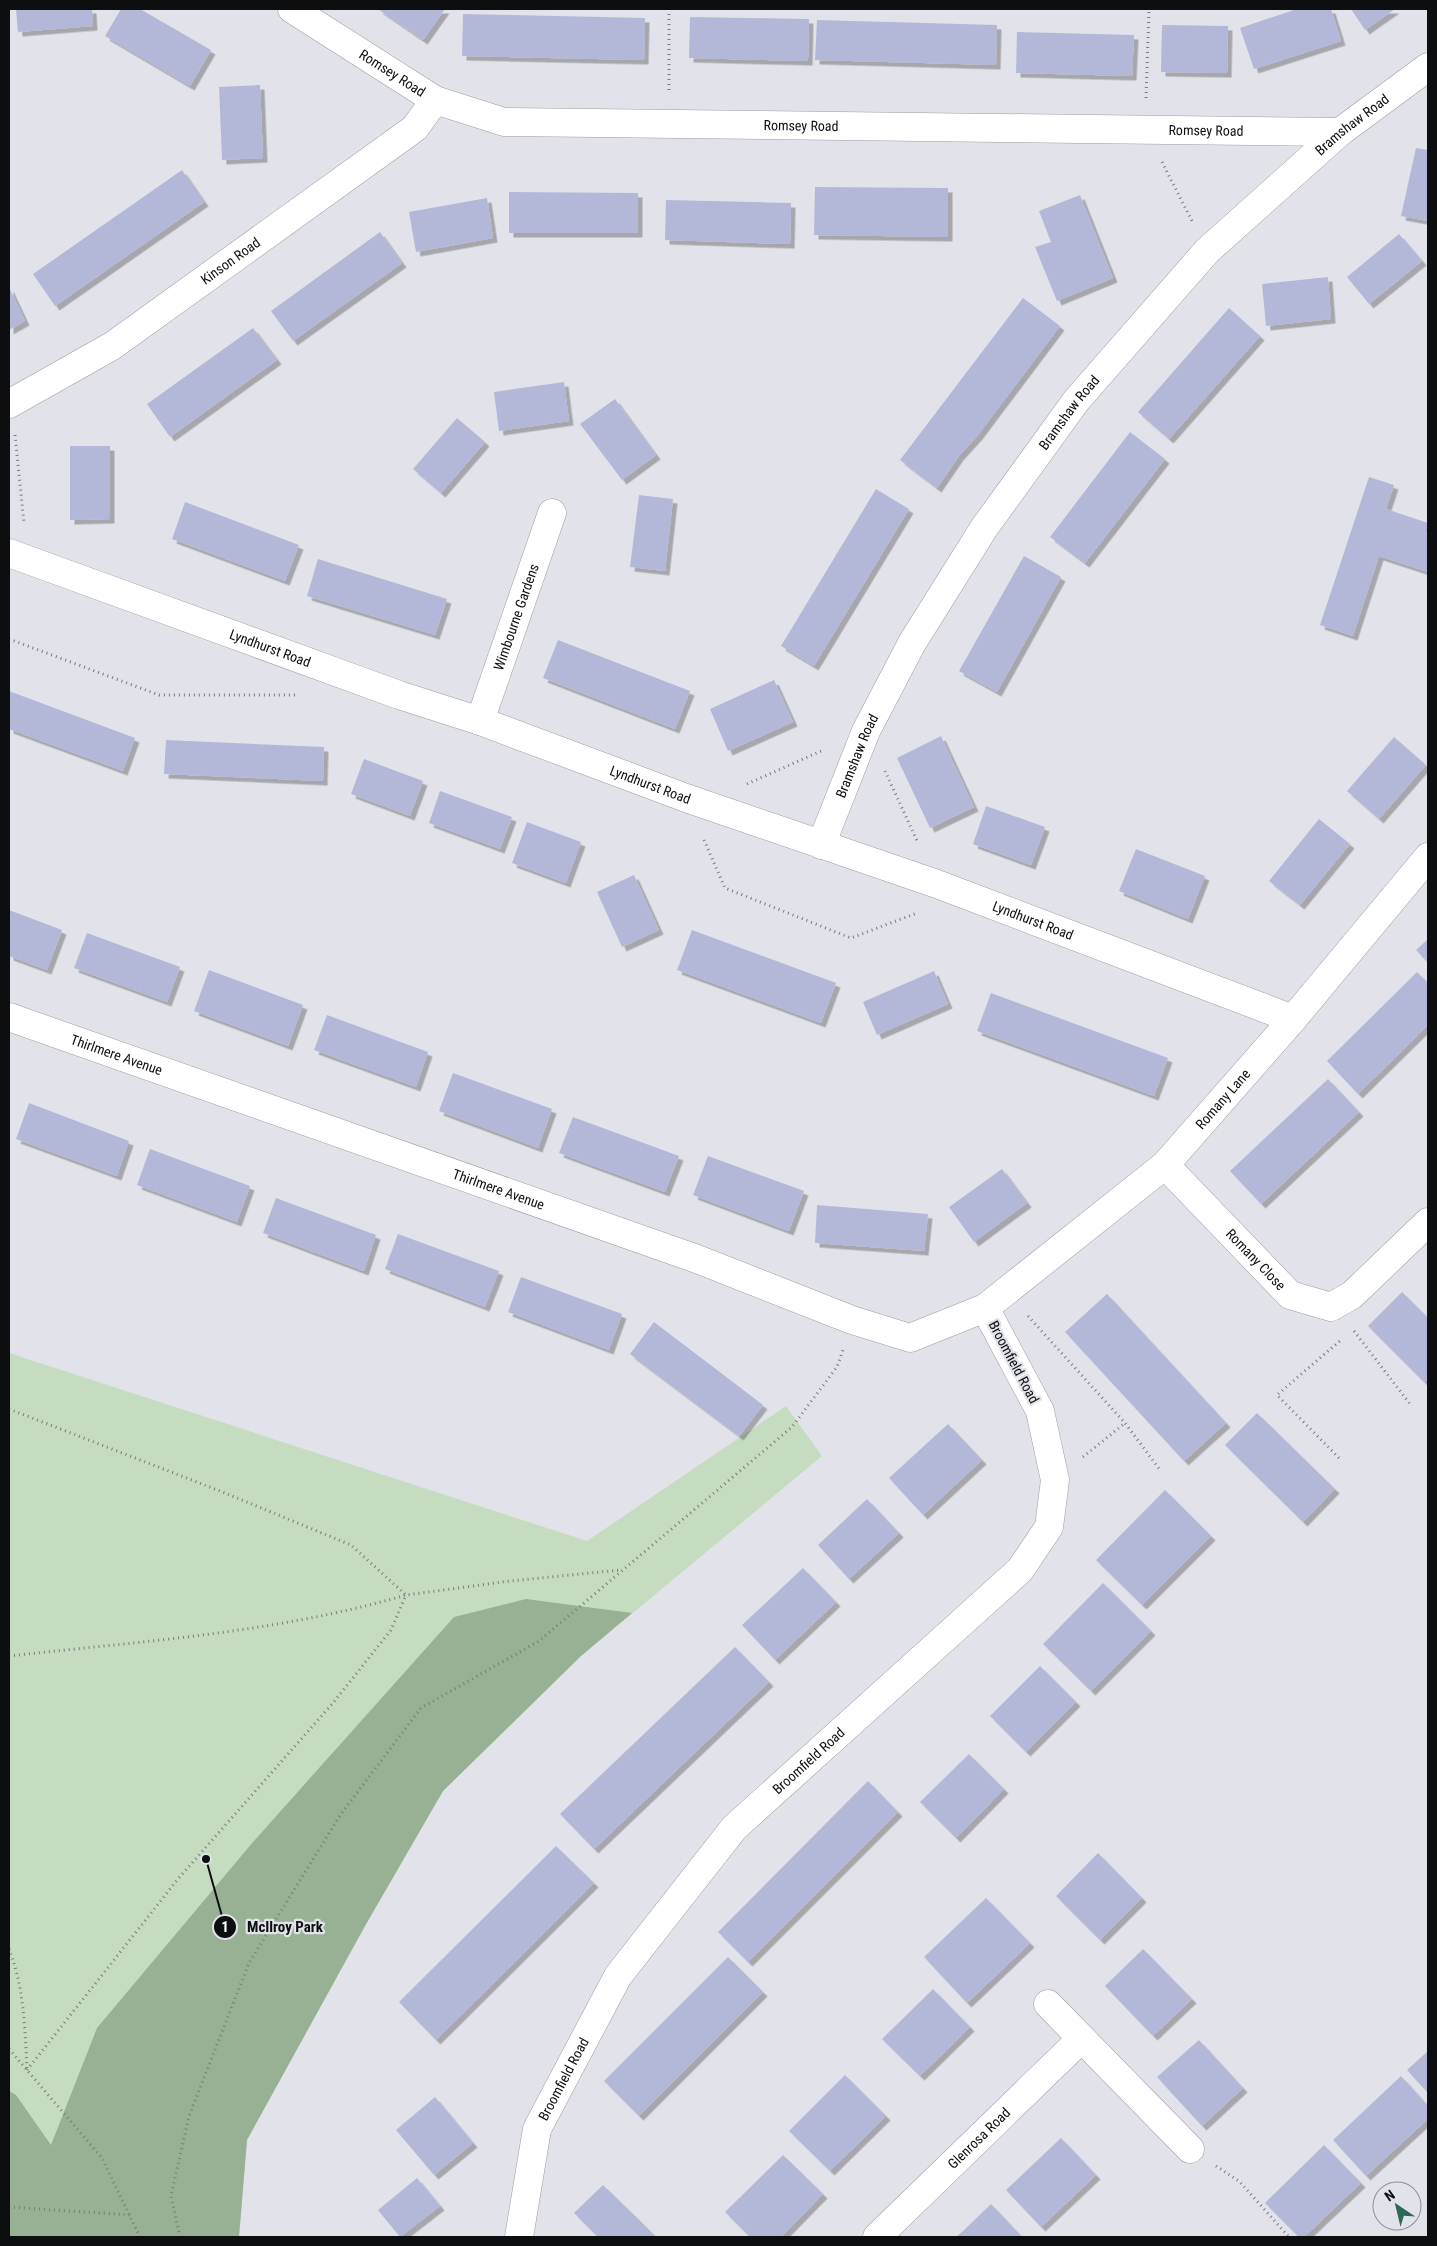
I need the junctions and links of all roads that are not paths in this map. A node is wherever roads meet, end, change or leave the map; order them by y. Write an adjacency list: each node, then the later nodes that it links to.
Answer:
1 (292, 9): 3 (street, Romsey Road)
2 (1428, 67): 4 (street, Bramshaw Road)
3 (435, 100): 4 (street, Romsey Road); 5 (street, Kinson Road)
4 (1340, 132): 9 (street, Bramshaw Road)
5 (10, 403)
6 (552, 513): 8 (street, Wimbourne Gardens)
7 (18, 556): 8 (street, Lyndhurst Road)
8 (480, 721): 9 (street, Lyndhurst Road)
9 (821, 844): 12 (street, Lyndhurst Road)
10 (1428, 857): 12 (street, Romany Lane)
11 (9, 1017): 15 (street, Thirlmere Avenue)
12 (1292, 1019): 13 (street, Romany Lane)
13 (1165, 1165): 14 (street, Romany Close); 15 (street, Romany Lane)
14 (1428, 1222)
15 (985, 1308): 19 (street, Broomfield Road)
16 (1048, 2004): 17 (street)
17 (1081, 2039): 18 (street); 20 (street, Glenrosa Road)
18 (1190, 2149)
19 (520, 2237)
20 (877, 2237)

